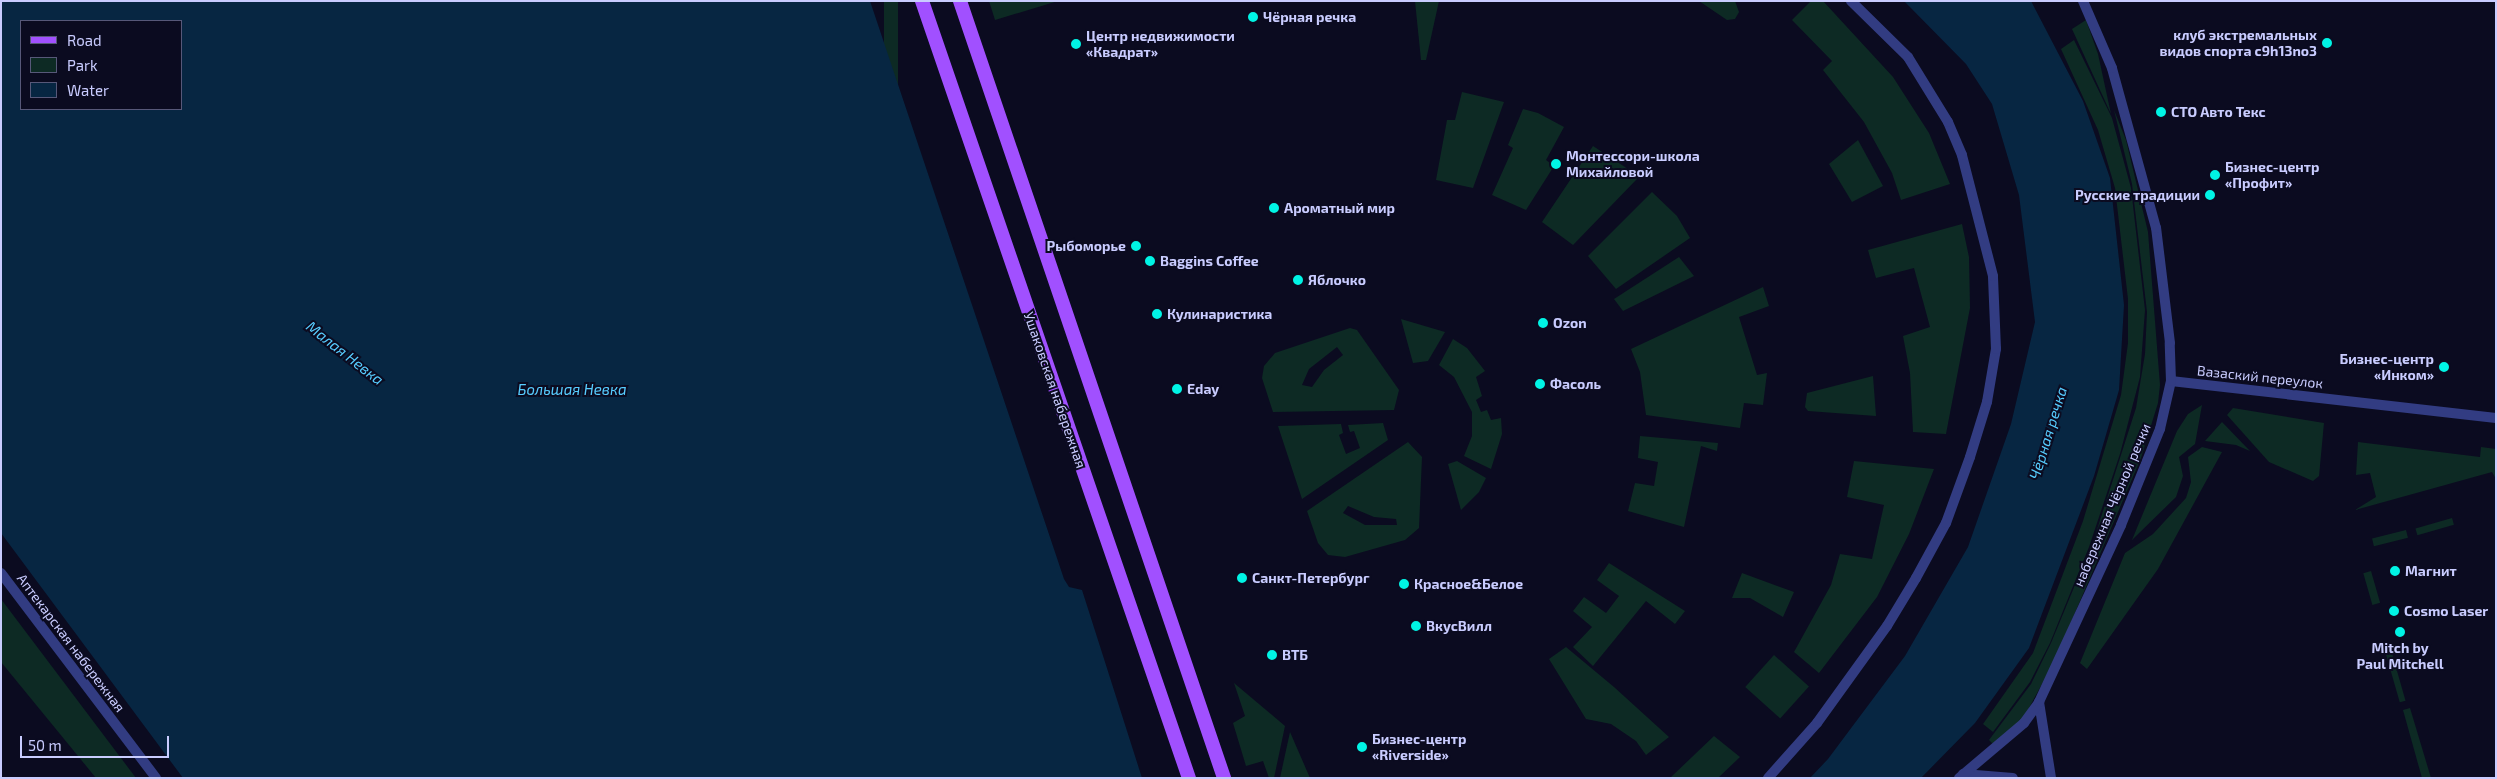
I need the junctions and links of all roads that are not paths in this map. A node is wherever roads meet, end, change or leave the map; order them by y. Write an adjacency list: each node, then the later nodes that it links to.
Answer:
1 (922, 1): 11 (main road, Ушаковская набережная)
2 (960, 1): 12 (main road)
3 (1851, 1): 13 (street)
4 (2083, 1): 5 (street, набережная Чёрной речки)
5 (2171, 381): 6 (street, Вазаский переулок); 8 (street, набережная Чёрной речки)
6 (2496, 418)
7 (1, 574): 10 (street, Аптекарская набережная)
8 (2039, 702): 9 (street, набережная Чёрной речки); 15 (street)
9 (1961, 776): 14 (street)
10 (156, 778)
11 (1189, 778)
12 (1224, 778)
13 (1768, 778)
14 (2013, 778)
15 (2051, 778)

